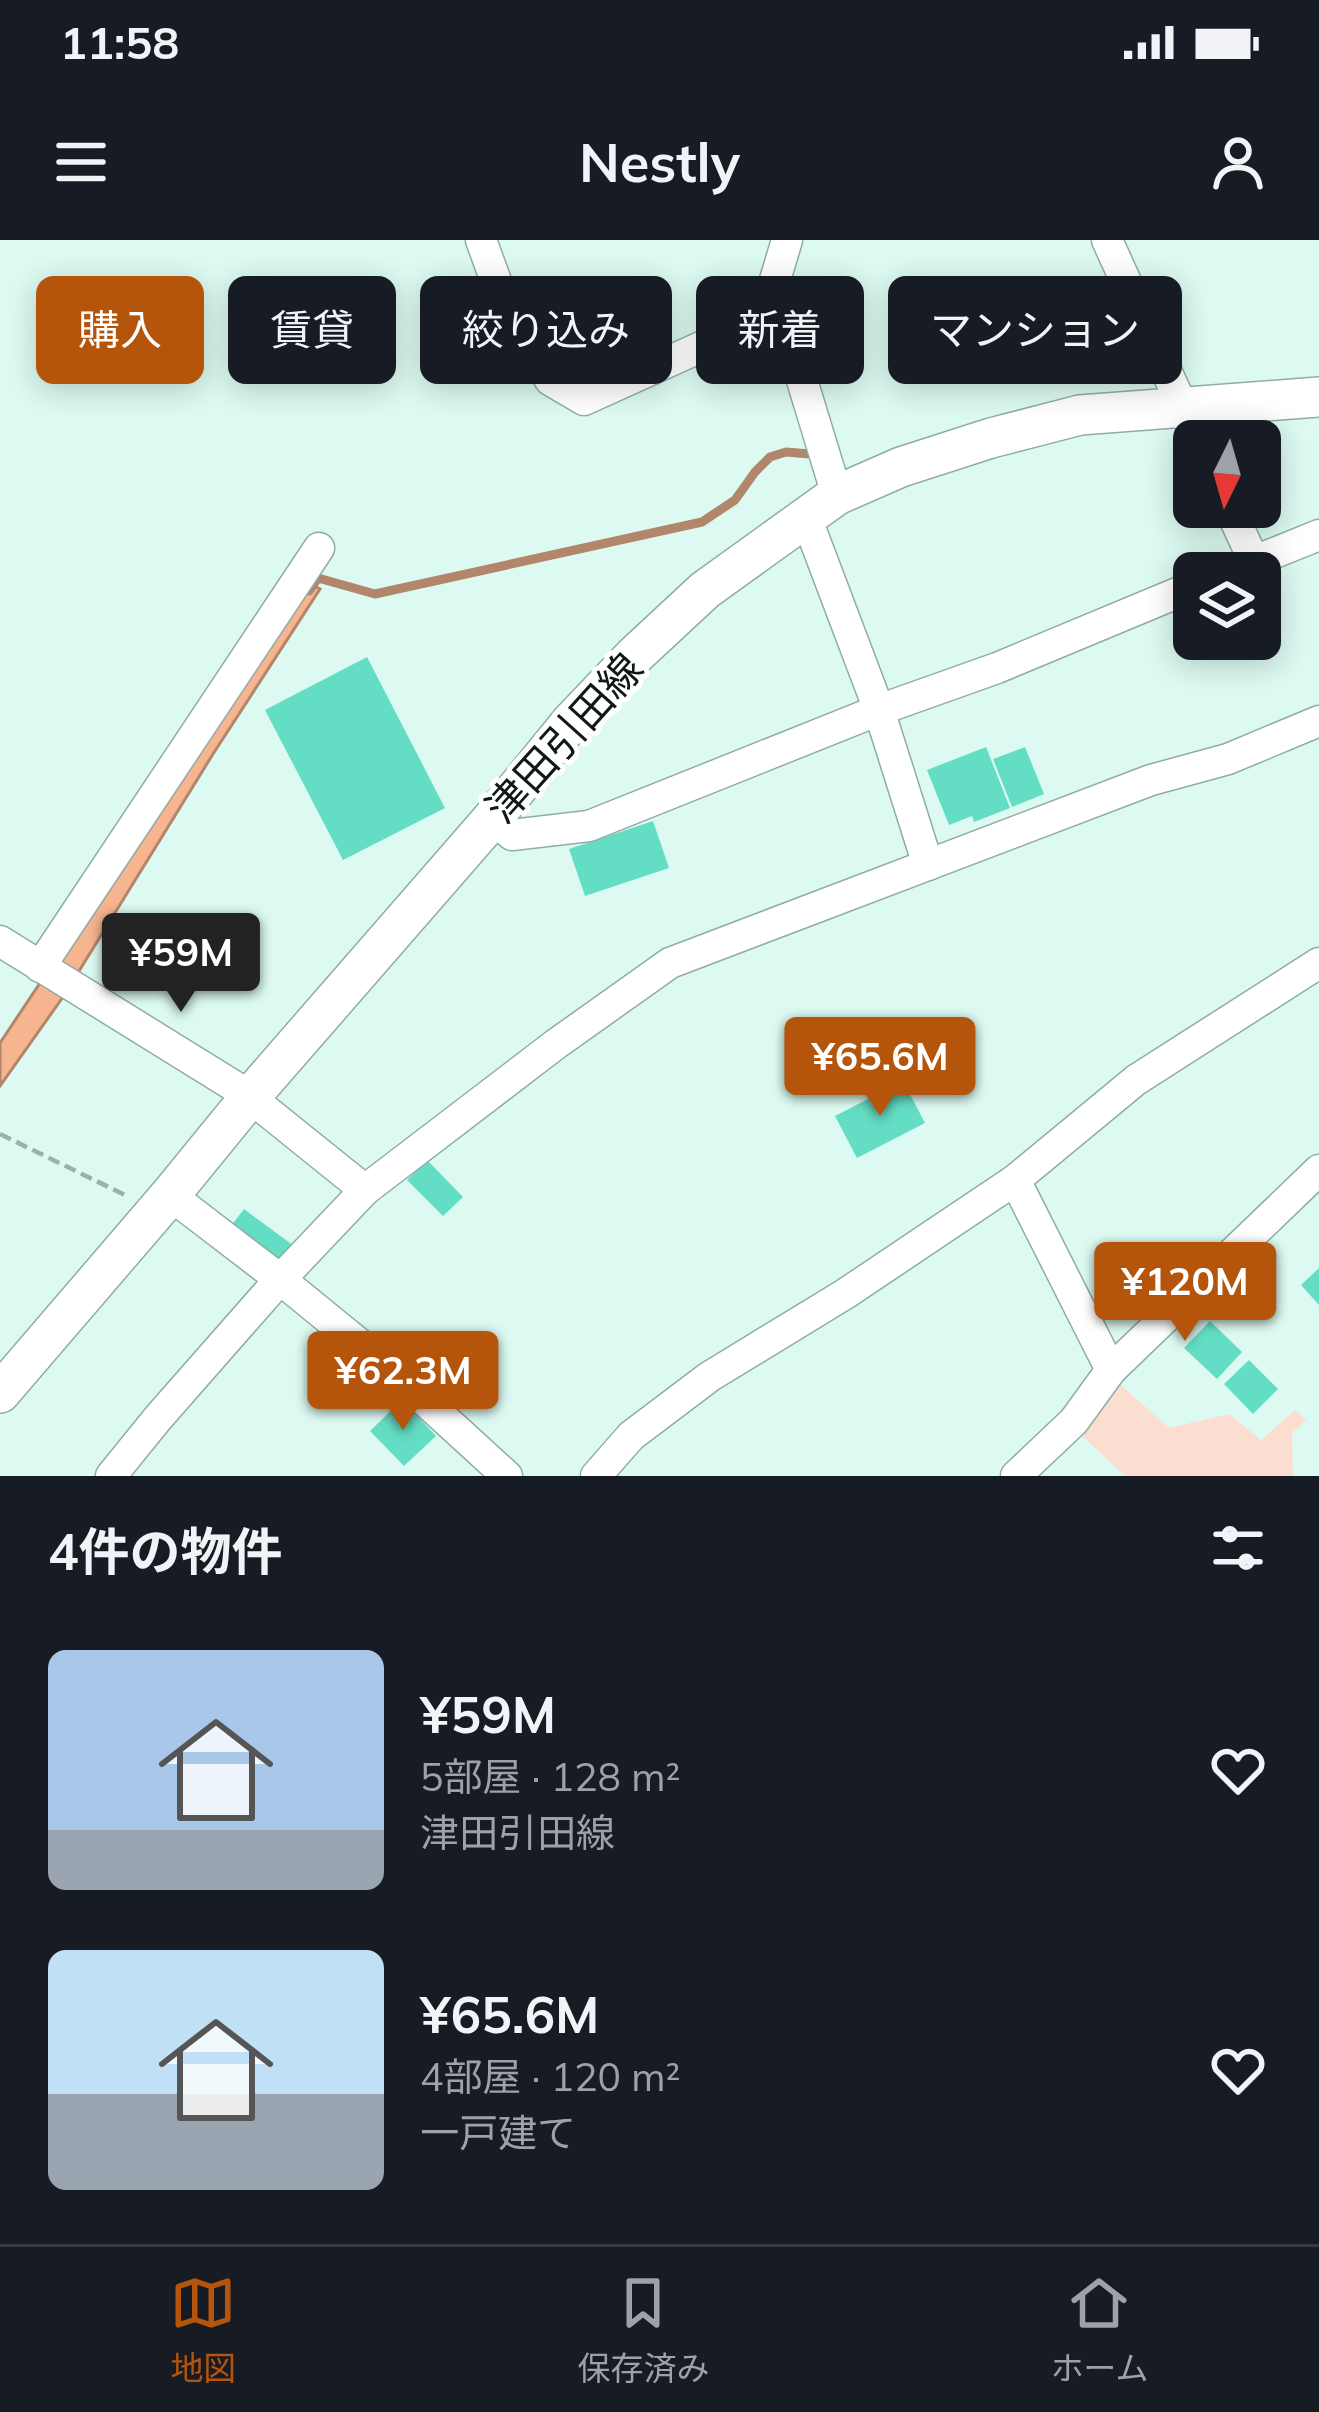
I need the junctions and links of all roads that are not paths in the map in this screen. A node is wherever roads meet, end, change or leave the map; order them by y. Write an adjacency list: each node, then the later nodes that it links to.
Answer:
1 (481, 240): 5 (street)
2 (787, 240): 4 (street)
3 (1107, 240): 8 (street)
4 (776, 276)
5 (696, 349)
6 (798, 384): 11 (street)
7 (1319, 397): 9 (main road, 津田引田線)
8 (1189, 420)
9 (1205, 420)
10 (1173, 422): 11 (main road, 津田引田線)
11 (822, 506): 16 (street); 18 (main road, 津田引田線)
12 (1319, 535): 14 (street)
13 (319, 548): 22 (street)
14 (1276, 552)
15 (1173, 595): 16 (street)
16 (879, 710): 18 (street); 19 (street)
17 (1319, 721): 19 (street)
18 (492, 819): 23 (main road, 津田引田線)
19 (928, 865): 26 (street)
20 (0, 941): 22 (street)
21 (1319, 963): 25 (street)
22 (40, 967): 23 (street)
23 (250, 1096): 26 (street); 27 (main road, 津田引田線)
24 (1319, 1170): 29 (street)
25 (1016, 1180): 29 (street); 33 (street)
26 (365, 1190): 28 (street)
27 (164, 1202): 28 (street); 30 (main road, 津田引田線)
28 (281, 1280): 31 (street); 32 (street)
29 (1111, 1370): 34 (street)
30 (0, 1393)
31 (111, 1476)
32 (507, 1476)
33 (596, 1476)
34 (1016, 1476)

